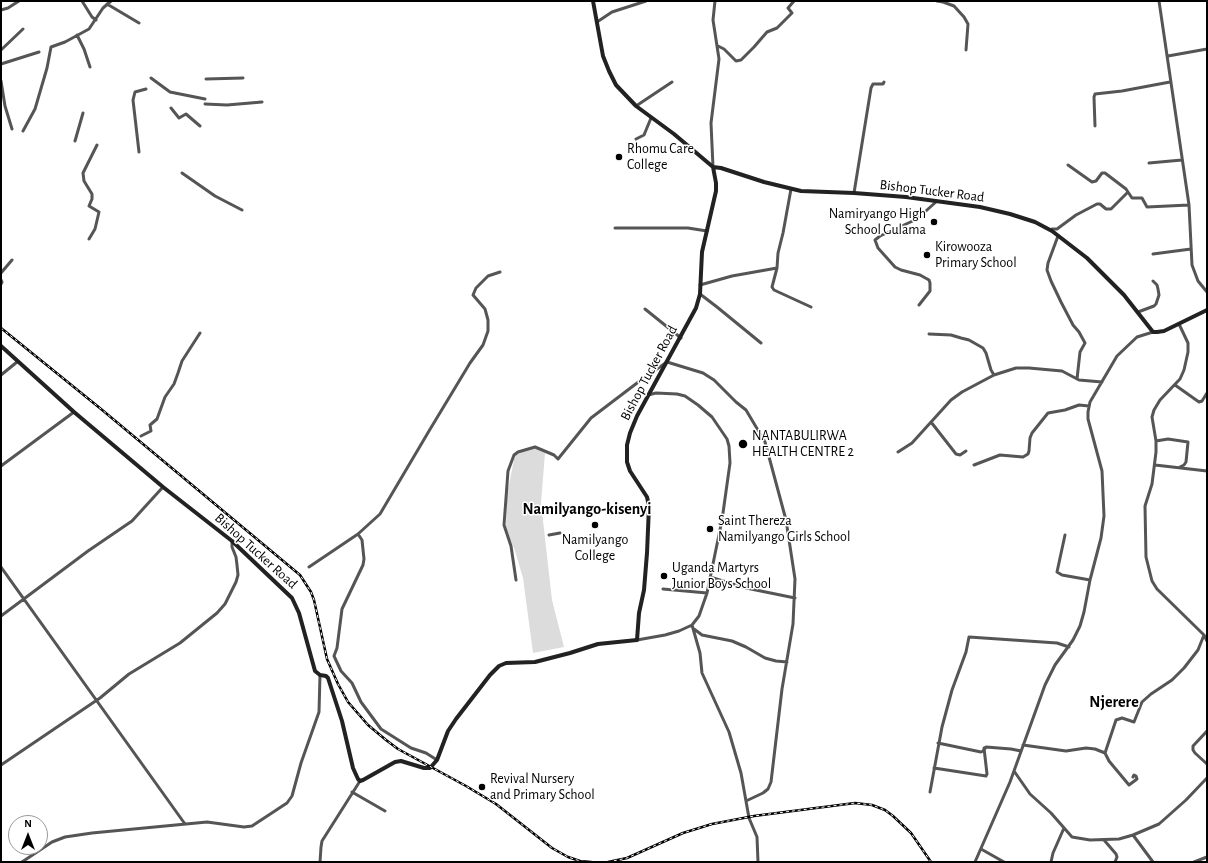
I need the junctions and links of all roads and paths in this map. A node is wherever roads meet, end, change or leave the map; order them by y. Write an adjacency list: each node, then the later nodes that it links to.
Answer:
1 (19, 1): 10 (street)
2 (82, 1): 11 (street)
3 (593, 1): 12 (main road)
4 (646, 1): 12 (street)
5 (715, 1): 16 (street)
6 (794, 1): 16 (street)
7 (937, 1): 19 (street)
8 (1159, 1): 21 (street)
9 (109, 2): 11 (street); 13 (street)
10 (1, 10)
11 (96, 20): 15 (street)
12 (597, 22): 35 (main road)
13 (139, 23)
14 (23, 29): 18 (street)
15 (77, 35): 23 (street); 42 (street)
16 (718, 46): 50 (street)
17 (1207, 49): 21 (street)
18 (1, 50)
19 (966, 50)
20 (39, 52): 22 (street)
21 (1168, 56): 30 (street)
22 (1, 64)
23 (90, 68)
24 (151, 78): 32 (street)
25 (243, 78): 26 (street)
26 (206, 79)
27 (1, 81): 41 (street)
28 (672, 82): 35 (street)
29 (884, 82): 54 (street)
30 (1170, 82): 40 (street); 47 (street)
31 (146, 88): 46 (street)
32 (205, 99)
33 (262, 102): 34 (street)
34 (205, 104)
35 (636, 106): 38 (main road)
36 (171, 108): 39 (street)
37 (83, 113): 44 (street)
38 (651, 118): 43 (street); 50 (main road)
39 (200, 126)
40 (1095, 126)
41 (12, 129)
42 (23, 131)
43 (636, 139)
44 (75, 141)
45 (97, 145): 62 (street)
46 (139, 152)
47 (1182, 160): 48 (street); 56 (street)
48 (1149, 163)
49 (1068, 165): 53 (street)
50 (713, 167): 52 (main road, Bishop Tucker Road); 60 (main road, Bishop Tucker Road)
51 (182, 173): 57 (street)
52 (791, 189): 54 (main road, Bishop Tucker Road); 66 (street)
53 (1128, 192): 56 (street); 59 (street)
54 (854, 193): 55 (main road, Bishop Tucker Road)
55 (937, 201): 61 (main road, Bishop Tucker Road); 75 (street)
56 (1188, 205): 63 (street)
57 (242, 210)
58 (615, 228): 60 (street)
59 (1052, 229)
60 (707, 231): 72 (main road, Bishop Tucker Road)
61 (1058, 236): 79 (main road, Bishop Tucker Road); 91 (street)
62 (89, 239)
63 (1191, 249): 64 (street); 73 (street)
64 (1152, 254)
65 (12, 260): 68 (street)
66 (777, 268): 72 (street); 76 (street)
67 (500, 272): 109 (street)
68 (1, 273)
69 (1, 280): 71 (street)
70 (1153, 281): 79 (street)
71 (1, 284)
72 (700, 285): 74 (main road, Bishop Tucker Road)
73 (1207, 292)
74 (700, 294): 84 (main road, Bishop Tucker Road); 85 (street)
75 (919, 305)
76 (811, 307)
77 (644, 308): 84 (street)
78 (1207, 310): 80 (main road)
79 (1138, 312): 81 (main road, Bishop Tucker Road)
80 (1179, 324): 81 (main road); 93 (street)
81 (1154, 332): 92 (street)
82 (200, 333): 99 (street)
83 (929, 334): 90 (street)
84 (681, 338): 88 (main road, Bishop Tucker Road)
85 (761, 343)
86 (1, 346): 87 (main road, Bishop Tucker Road)
87 (17, 362): 89 (street); 97 (main road, Bishop Tucker Road)
88 (667, 362): 95 (main road, Bishop Tucker Road); 117 (street); 121 (street)
89 (1, 375)
90 (994, 375): 91 (street); 98 (street)
91 (1077, 379): 92 (street)
92 (1102, 382): 96 (street)
93 (1175, 385): 94 (street); 100 (street)
94 (1207, 393)
95 (648, 395): 116 (street); 126 (main road, Bishop Tucker Road)
96 (1089, 406): 103 (street); 118 (street)
97 (74, 412): 105 (street); 108 (main road, Bishop Tucker Road)
98 (931, 422): 101 (street); 102 (street)
99 (141, 436)
100 (1156, 441): 104 (street); 106 (street)
101 (966, 451)
102 (898, 452)
103 (974, 465)
104 (1155, 465): 106 (street); 125 (street)
105 (1, 466)
106 (1180, 468): 107 (street)
107 (1207, 471)
108 (163, 487): 113 (main road, Bishop Tucker Road); 122 (street)
109 (358, 534): 115 (street); 138 (street)
110 (560, 534): 111 (street)
111 (549, 535)
112 (1065, 535): 118 (street)
113 (232, 541): 130 (main road, Bishop Tucker Road); 131 (street)
114 (1, 567): 122 (street)
115 (309, 567)
116 (710, 578): 120 (street); 121 (street)
117 (516, 580)
118 (1090, 580): 128 (street)
119 (663, 589): 120 (street)
120 (707, 593): 124 (street)
121 (795, 598): 129 (street)
122 (24, 599): 123 (street); 131 (street)
123 (1, 616)
124 (693, 627): 126 (street); 129 (street); 148 (street)
125 (1204, 635): 127 (street); 137 (street)
126 (637, 640): 138 (main road)
127 (1207, 641)
128 (1069, 647): 133 (street); 134 (street)
129 (787, 662): 148 (street)
130 (320, 675): 145 (main road, Bishop Tucker Road); 150 (street)
131 (96, 701): 140 (street); 150 (street)
132 (1207, 731): 139 (street)
133 (938, 743): 135 (street); 141 (street)
134 (1024, 745): 136 (street); 137 (street)
135 (984, 748): 136 (street); 141 (street)
136 (1021, 751): 142 (street)
137 (1105, 753): 143 (street)
138 (437, 760): 145 (main road)
139 (1207, 764)
140 (1, 765)
141 (934, 768): 147 (street)
142 (1014, 771): 151 (street); 154 (street)
143 (1133, 777)
144 (1207, 778): 152 (street)
145 (360, 780): 146 (street)
146 (352, 792): 149 (street); 157 (street)
147 (930, 792)
148 (746, 800): 158 (street)
149 (385, 811)
150 (185, 824): 156 (street)
151 (1064, 828): 153 (street); 161 (street)
152 (1132, 835): 153 (street); 163 (street)
153 (1104, 840): 162 (street)
154 (981, 849): 159 (street); 160 (street)
155 (1207, 857): 164 (street)
156 (22, 862)
157 (320, 862)
158 (758, 862)
159 (975, 862)
160 (1004, 862)
161 (1051, 862)
162 (1115, 862)
163 (1153, 862)
164 (1194, 862)

